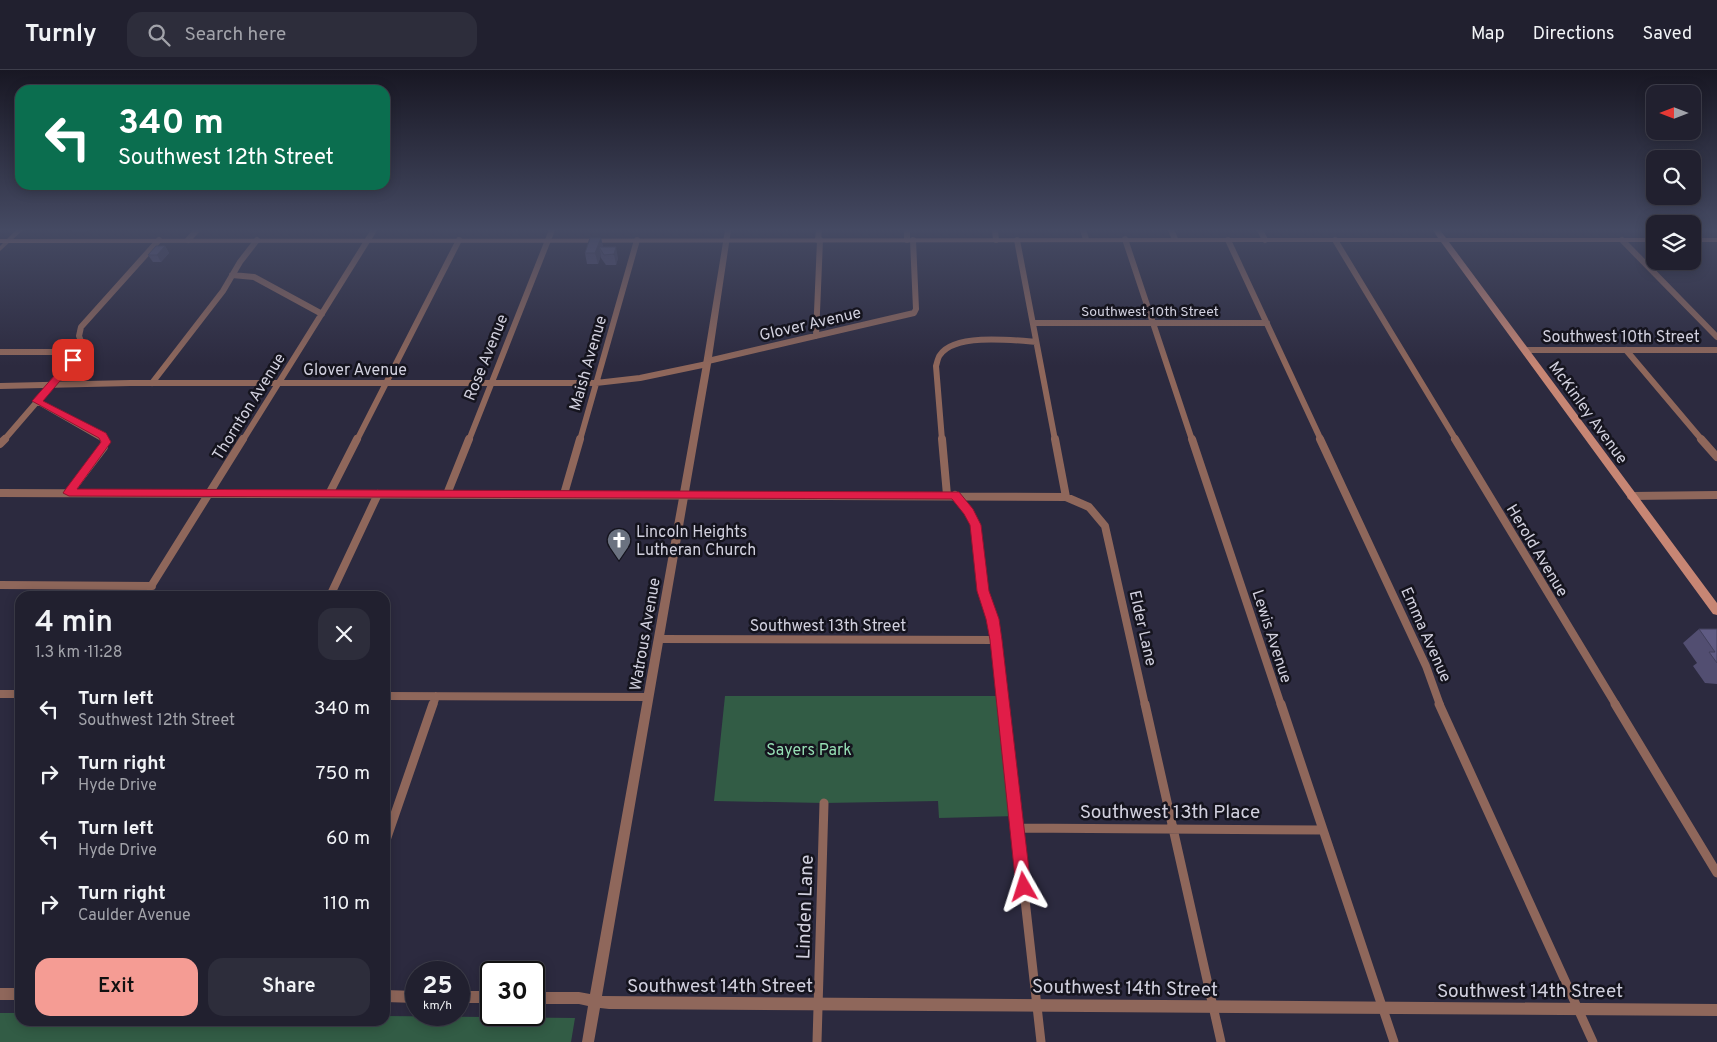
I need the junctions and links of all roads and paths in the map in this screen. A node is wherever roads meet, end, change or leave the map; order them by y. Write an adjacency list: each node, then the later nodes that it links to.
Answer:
1 (127, 275): 28 (street)
2 (232, 275): 33 (street)
3 (236, 275): 17 (street)
4 (346, 275): 17 (street, Thornton Avenue)
5 (441, 275): 30 (street)
6 (534, 275): 31 (street, Rose Avenue)
7 (628, 275): 32 (street, Maish Avenue)
8 (721, 275): 29 (street, Watrous Avenue)
9 (818, 275): 21 (street)
10 (913, 275): 21 (street, Glover Avenue)
11 (1024, 275): 18 (street)
12 (1137, 275): 19 (street, Lewis Avenue)
13 (1245, 275): 20 (street, Emma Avenue)
14 (1356, 275): 69 (street, Herold Avenue)
15 (1469, 275): 24 (main road, McKinley Avenue)
16 (1657, 275): 22 (street)
17 (322, 314): 34 (street, Thornton Avenue)
18 (1033, 323): 19 (street, Southwest 10th Street); 23 (street)
19 (1153, 323): 20 (street, Southwest 10th Street); 68 (street, Lewis Avenue)
20 (1267, 323): 80 (street, Emma Avenue)
21 (816, 336): 29 (street, Glover Avenue)
22 (1717, 337)
23 (1036, 342): 48 (street); 50 (street)
24 (1524, 350): 25 (street, Southwest 10th Street); 51 (main road, McKinley Avenue)
25 (1626, 350): 26 (street, Southwest 10th Street); 39 (street)
26 (1717, 350)
27 (0, 352): 28 (street)
28 (78, 352): 36 (street)
29 (708, 362): 32 (street, Glover Avenue); 47 (street, Watrous Avenue)
30 (386, 382): 31 (street, Glover Avenue); 34 (street, Glover Avenue); 43 (street)
31 (492, 382): 32 (street, Glover Avenue); 45 (street, Rose Avenue)
32 (596, 382): 46 (street, Maish Avenue)
33 (152, 383): 34 (street, Glover Avenue); 36 (street, Glover Avenue)
34 (280, 383): 42 (street, Thornton Avenue)
35 (0, 386): 36 (street, Glover Avenue)
36 (51, 386): 37 (street)
37 (37, 401): 38 (street); 41 (street)
38 (0, 444)
39 (1717, 457)
40 (0, 493): 41 (street)
41 (69, 493): 42 (street)
42 (210, 493): 43 (street); 53 (street, Thornton Avenue)
43 (329, 494): 44 (street)
44 (378, 494): 45 (street); 55 (street)
45 (446, 494): 46 (street)
46 (564, 494): 47 (street)
47 (685, 495): 48 (street); 57 (street, Watrous Avenue)
48 (951, 495): 50 (street); 58 (street)
49 (1717, 495): 51 (street)
50 (1066, 496): 67 (street, Elder Lane)
51 (1631, 496): 56 (main road, McKinley Avenue)
52 (0, 585): 53 (street)
53 (152, 586): 54 (street, Thornton Avenue)
54 (148, 591)
55 (332, 591)
56 (1717, 611)
57 (659, 639): 58 (street, Southwest 13th Street); 63 (street, Watrous Avenue)
58 (996, 640): 65 (street)
59 (0, 694): 60 (street)
60 (15, 694)
61 (390, 696): 62 (street)
62 (436, 696): 63 (street); 66 (street)
63 (649, 697): 75 (street, Watrous Avenue)
64 (824, 803): 76 (street, Linden Lane)
65 (1017, 828): 67 (street, Southwest 13th Place); 77 (street)
66 (390, 829)
67 (1174, 829): 68 (street, Southwest 13th Place); 78 (street, Elder Lane)
68 (1322, 830): 79 (street, Lewis Avenue)
69 (1717, 873)
70 (0, 994): 71 (street)
71 (15, 994)
72 (390, 996): 73 (street)
73 (405, 996)
74 (545, 998): 75 (street, Southwest 14th Street)
75 (595, 1002): 76 (street, Southwest 14th Street); 82 (street, Watrous Avenue)
76 (818, 1004): 77 (street, Southwest 14th Street); 83 (street, Linden Lane)
77 (1037, 1005): 78 (street, Southwest 14th Street); 84 (street)
78 (1213, 1007): 79 (street, Southwest 14th Street); 85 (street, Elder Lane)
79 (1382, 1008): 80 (street, Southwest 14th Street); 86 (street, Lewis Avenue)
80 (1578, 1009): 81 (street, Southwest 14th Street); 87 (street, Emma Avenue)
81 (1717, 1010)
82 (588, 1042)
83 (817, 1042)
84 (1041, 1042)
85 (1221, 1042)
86 (1394, 1042)
87 (1593, 1042)

